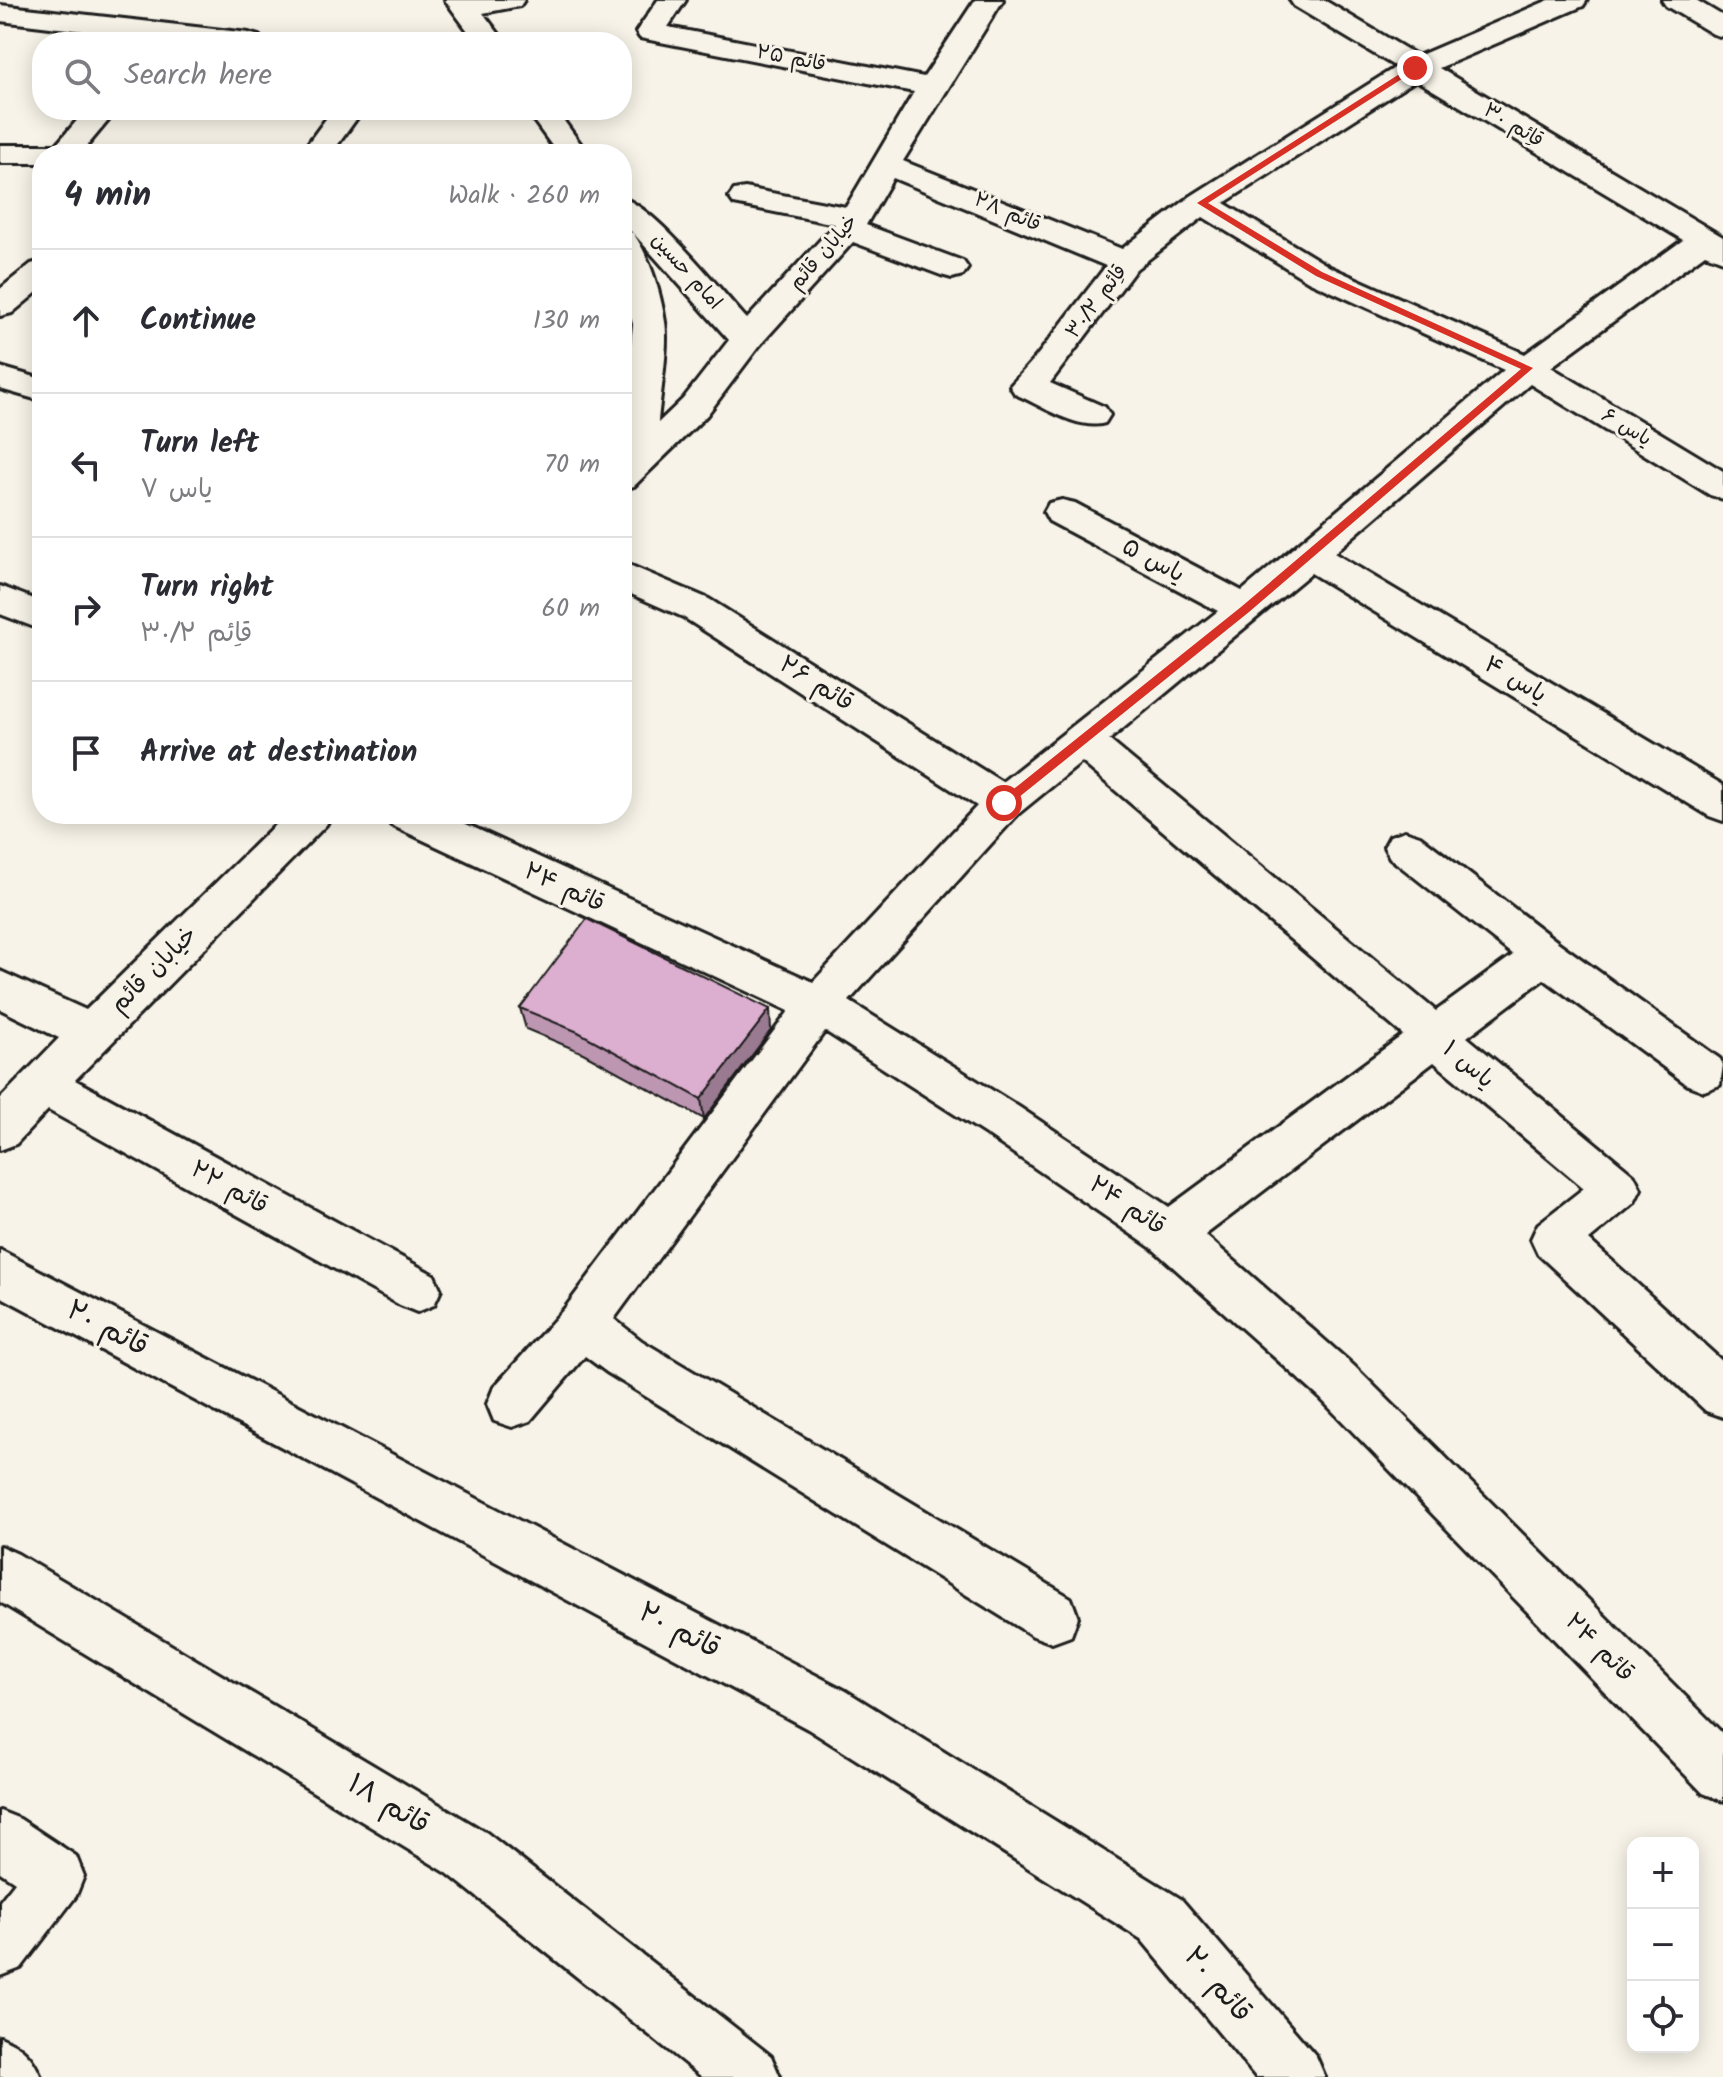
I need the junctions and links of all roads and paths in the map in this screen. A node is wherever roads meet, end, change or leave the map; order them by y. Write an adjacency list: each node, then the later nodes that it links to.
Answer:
1 (510, 0): 7 (street)
2 (672, 0): 14 (street, قائم ۲۵)
3 (989, 0): 14 (street, خیابان قائم)
4 (1304, 0): 13 (street, قاِئم ۳۰)
5 (1573, 0): 13 (street, قاِئم ۳۰/۲)
6 (1676, 0): 10 (street)
7 (462, 4): 12 (street)
8 (0, 13): 9 (street)
9 (172, 28): 11 (street)
10 (1723, 28)
11 (194, 32)
12 (483, 32)
13 (1415, 68): 25 (street, قاِئم ۳۰/۲); 28 (street, قاِئم ۳۰)
14 (932, 87): 23 (street, خیابان قائم)
15 (94, 120): 18 (street)
16 (340, 120): 19 (street)
17 (548, 120): 20 (street)
18 (75, 144)
19 (322, 144)
20 (566, 144)
21 (0, 154): 22 (street)
22 (32, 154)
23 (888, 166): 27 (street, خیابان قائم); 29 (street, قائم ۲۸)
24 (745, 197): 27 (street)
25 (1202, 203): 29 (street, قاِئم ۳۰/۲); 35 (street, یاس ۶)
26 (632, 216): 34 (street, امام حسین)
27 (852, 224): 30 (street); 34 (street, خیابان قائم)
28 (1713, 246): 35 (street)
29 (1125, 262): 38 (street, قاِئم ۳۰/۲)
30 (952, 268)
31 (632, 274): 39 (street)
32 (32, 279): 33 (street)
33 (0, 306)
34 (747, 339): 40 (street, خیابان قائم)
35 (1528, 368): 41 (street, یاس ۶); 43 (street)
36 (0, 378): 37 (street)
37 (32, 387)
38 (1093, 415)
39 (632, 456)
40 (632, 469)
41 (1723, 487)
42 (1062, 512): 46 (street, یاس ۵)
43 (1307, 554): 46 (street); 50 (street, یاس ۴)
44 (632, 579): 49 (street, قائم ۲۶)
45 (0, 599): 47 (street)
46 (1245, 609): 48 (street)
47 (32, 613)
48 (1084, 742): 49 (street); 58 (street, یاس ۱)
49 (1004, 803): 56 (street)
50 (1723, 805)
51 (302, 824): 57 (street, خیابان قائم)
52 (427, 824): 56 (street, قائم ۲۴)
53 (1405, 847): 54 (street)
54 (1544, 955): 58 (street); 59 (street)
55 (0, 989): 57 (street)
56 (819, 1005): 62 (street, قائم ۲۴); 65 (street)
57 (91, 1033): 60 (street, خیابان قائم)
58 (1432, 1035): 62 (street); 66 (street, یاس ۱)
59 (1704, 1072)
60 (41, 1084): 61 (street, خیابان قائم); 64 (street, قائم ۲۲)
61 (0, 1130)
62 (1170, 1234): 70 (street, قائم ۲۴)
63 (0, 1272): 76 (street, قائم ۲۰)
64 (417, 1290)
65 (582, 1324): 67 (street); 69 (street)
66 (1723, 1394)
67 (512, 1404)
68 (0, 1572): 75 (street, قائم ۱۸)
69 (1052, 1617)
70 (1723, 1773)
71 (0, 1839): 72 (street)
72 (0, 1947)
73 (0, 2067): 74 (street)
74 (11, 2077)
75 (750, 2077)
76 (1295, 2077)

